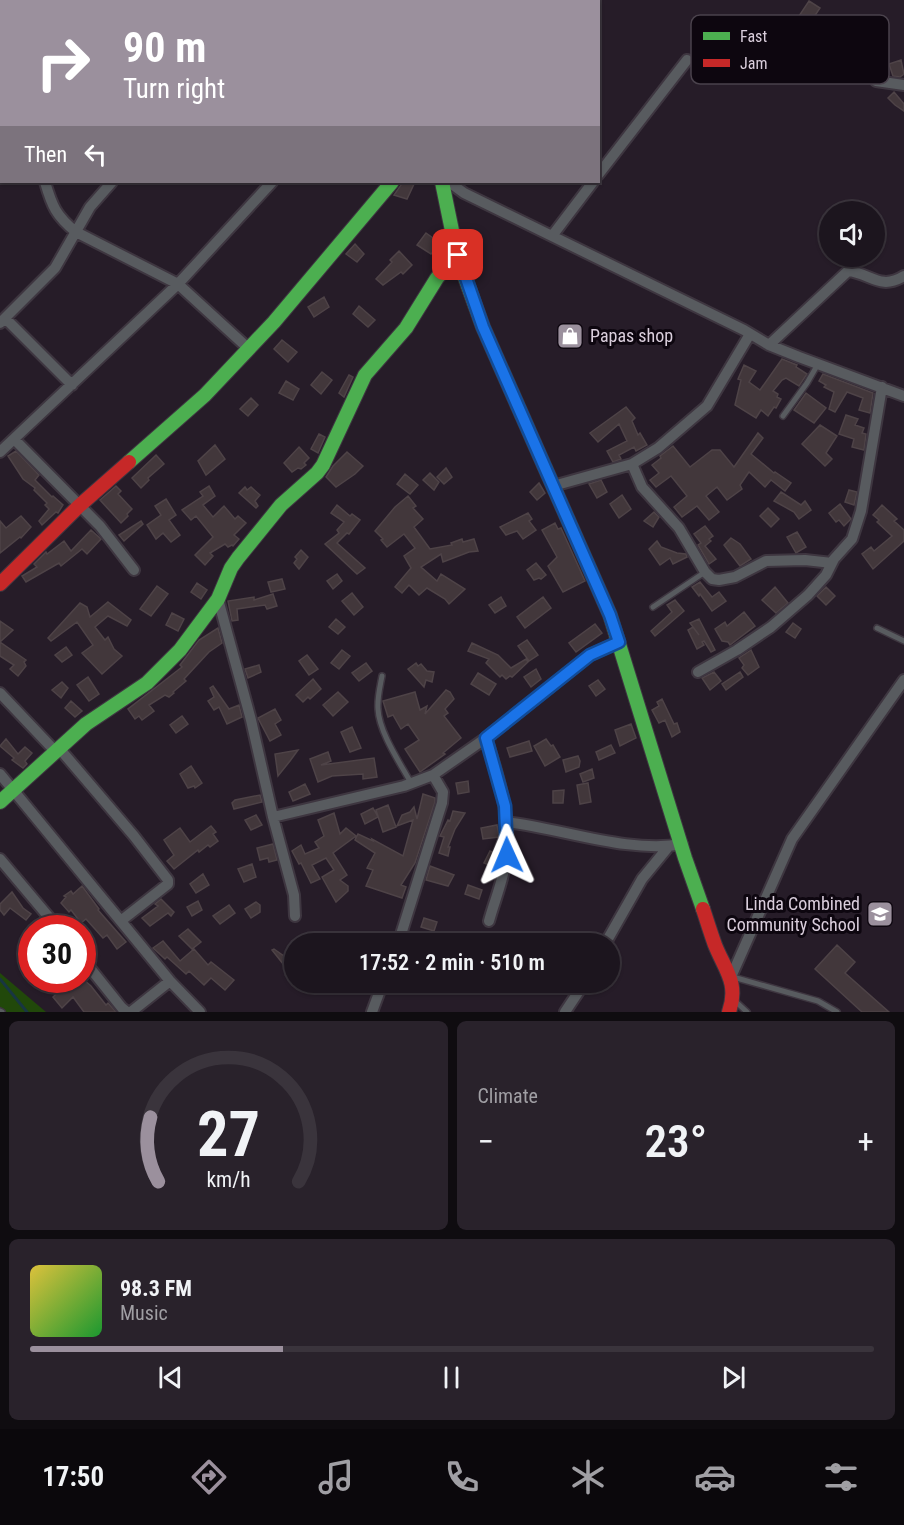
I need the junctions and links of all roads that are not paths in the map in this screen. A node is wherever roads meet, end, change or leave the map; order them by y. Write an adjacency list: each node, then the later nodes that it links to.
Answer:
1 (687, 60): 4 (street)
2 (889, 83): 3 (street)
3 (904, 85)
4 (600, 172)
5 (45, 183): 12 (street)
6 (111, 183): 12 (street)
7 (271, 183): 16 (street)
8 (391, 183): 20 (street)
9 (442, 183): 14 (street)
10 (450, 183): 13 (street)
11 (592, 183): 13 (street)
12 (76, 232): 16 (street); 17 (street)
13 (552, 236): 18 (street)
14 (458, 255): 29 (street); 35 (street)
15 (904, 276): 19 (street)
16 (178, 284): 20 (street); 22 (street)
17 (3, 320): 22 (street)
18 (750, 334): 19 (street); 28 (street)
19 (769, 345): 21 (street)
20 (249, 349): 30 (street)
21 (818, 364): 23 (street); 25 (lane)
22 (72, 384): 26 (street)
23 (882, 387): 24 (street); 31 (street)
24 (904, 396)
25 (783, 416)
26 (14, 439): 27 (street); 30 (street)
27 (0, 452)
28 (632, 464): 29 (street); 33 (street)
29 (553, 486): 39 (street)
30 (79, 506): 32 (street); 34 (street)
31 (832, 563): 33 (street); 40 (street)
32 (134, 570)
33 (705, 572): 36 (lane)
34 (0, 584)
35 (218, 599): 45 (street); 51 (street)
36 (653, 607)
37 (877, 627): 38 (lane)
38 (904, 641)
39 (619, 642): 44 (street); 53 (street)
40 (698, 672)
41 (382, 676): 48 (lane)
42 (904, 680): 62 (street)
43 (0, 693): 45 (street)
44 (486, 738): 47 (street); 52 (street)
45 (57, 750): 49 (street); 57 (street)
46 (0, 774): 49 (street)
47 (433, 775): 48 (street); 59 (street)
48 (411, 783): 51 (street)
49 (15, 790): 50 (street); 57 (street)
50 (0, 802)
51 (273, 817): 56 (street)
52 (506, 822): 53 (street); 58 (street)
53 (675, 845): 60 (street); 62 (street)
54 (0, 859): 55 (street)
55 (47, 915)
56 (295, 916)
57 (122, 920): 63 (street)
58 (489, 921)
59 (401, 933)
60 (611, 933)
61 (96, 974): 67 (street)
62 (731, 977): 66 (street); 72 (lane)
63 (170, 981): 67 (street); 68 (street)
64 (379, 993): 69 (street)
65 (578, 993): 70 (street)
66 (731, 1006): 71 (lane)
67 (129, 1012)
68 (201, 1012)
69 (372, 1012)
70 (565, 1012)
71 (747, 1012)
72 (837, 1012)

